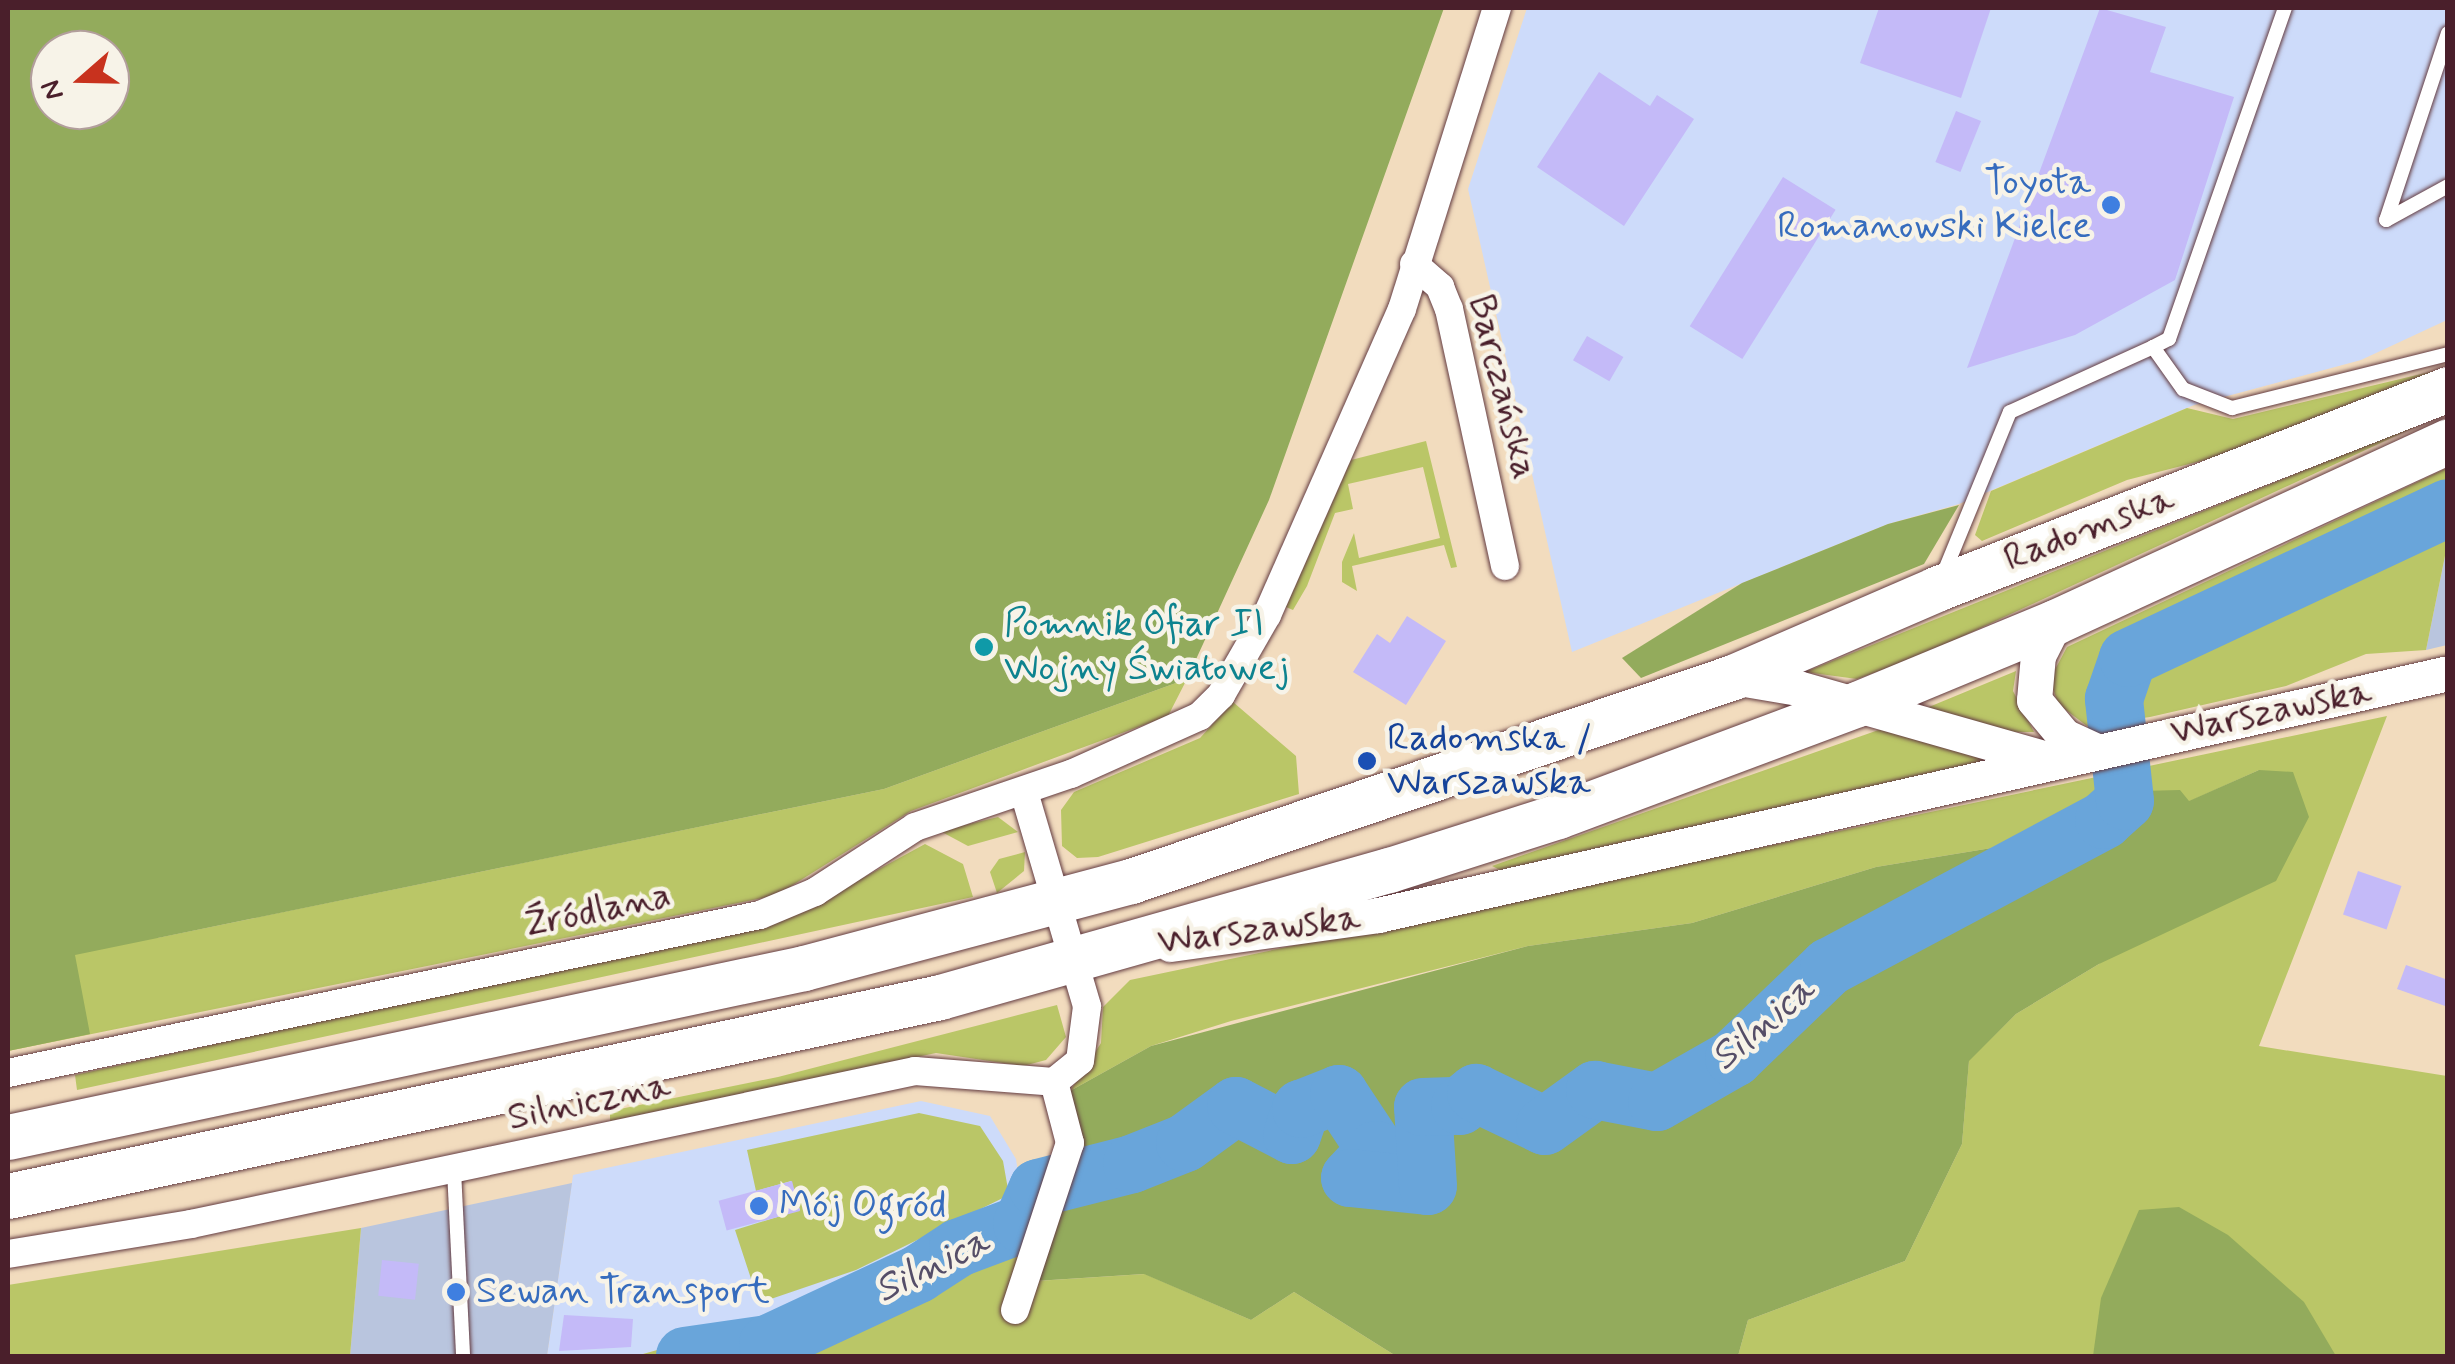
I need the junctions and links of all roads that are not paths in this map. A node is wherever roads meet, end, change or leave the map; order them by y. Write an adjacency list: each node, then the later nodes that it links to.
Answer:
1 (1497, 8): 5 (street)
2 (2285, 8): 6 (lane)
3 (2448, 33): 4 (lane)
4 (2448, 186)
5 (1414, 264): 10 (street, Barczańska); 18 (street, Źródlana)
6 (2153, 347): 7 (lane); 11 (lane)
7 (2448, 354)
8 (2448, 388): 11 (main road, Radomska)
9 (2448, 441): 12 (main road, Radomska)
10 (1505, 566)
11 (1936, 589): 14 (main road, Radomska)
12 (2056, 622): 15 (main road, Warszawska); 16 (street)
13 (2448, 673): 16 (street, Warszawska)
14 (1733, 677): 15 (street, Warszawska); 19 (main road, Warszawska)
15 (1857, 704): 17 (street, Warszawska); 20 (main road, Warszawska)
16 (2094, 750): 17 (street, Warszawska)
17 (2048, 759): 20 (street, Warszawska)
18 (1024, 792): 19 (street); 22 (street, Źródlana)
19 (1058, 902): 21 (street); 24 (main road, Warszawska)
20 (1139, 946): 21 (main road)
21 (1076, 962): 23 (street); 26 (main road)
22 (8, 1073)
23 (1054, 1082): 25 (street, Silniczna); 28 (street)
24 (8, 1137)
25 (454, 1170): 27 (street, Silniczna); 29 (lane)
26 (8, 1196)
27 (8, 1254)
28 (1015, 1310)
29 (463, 1356)

